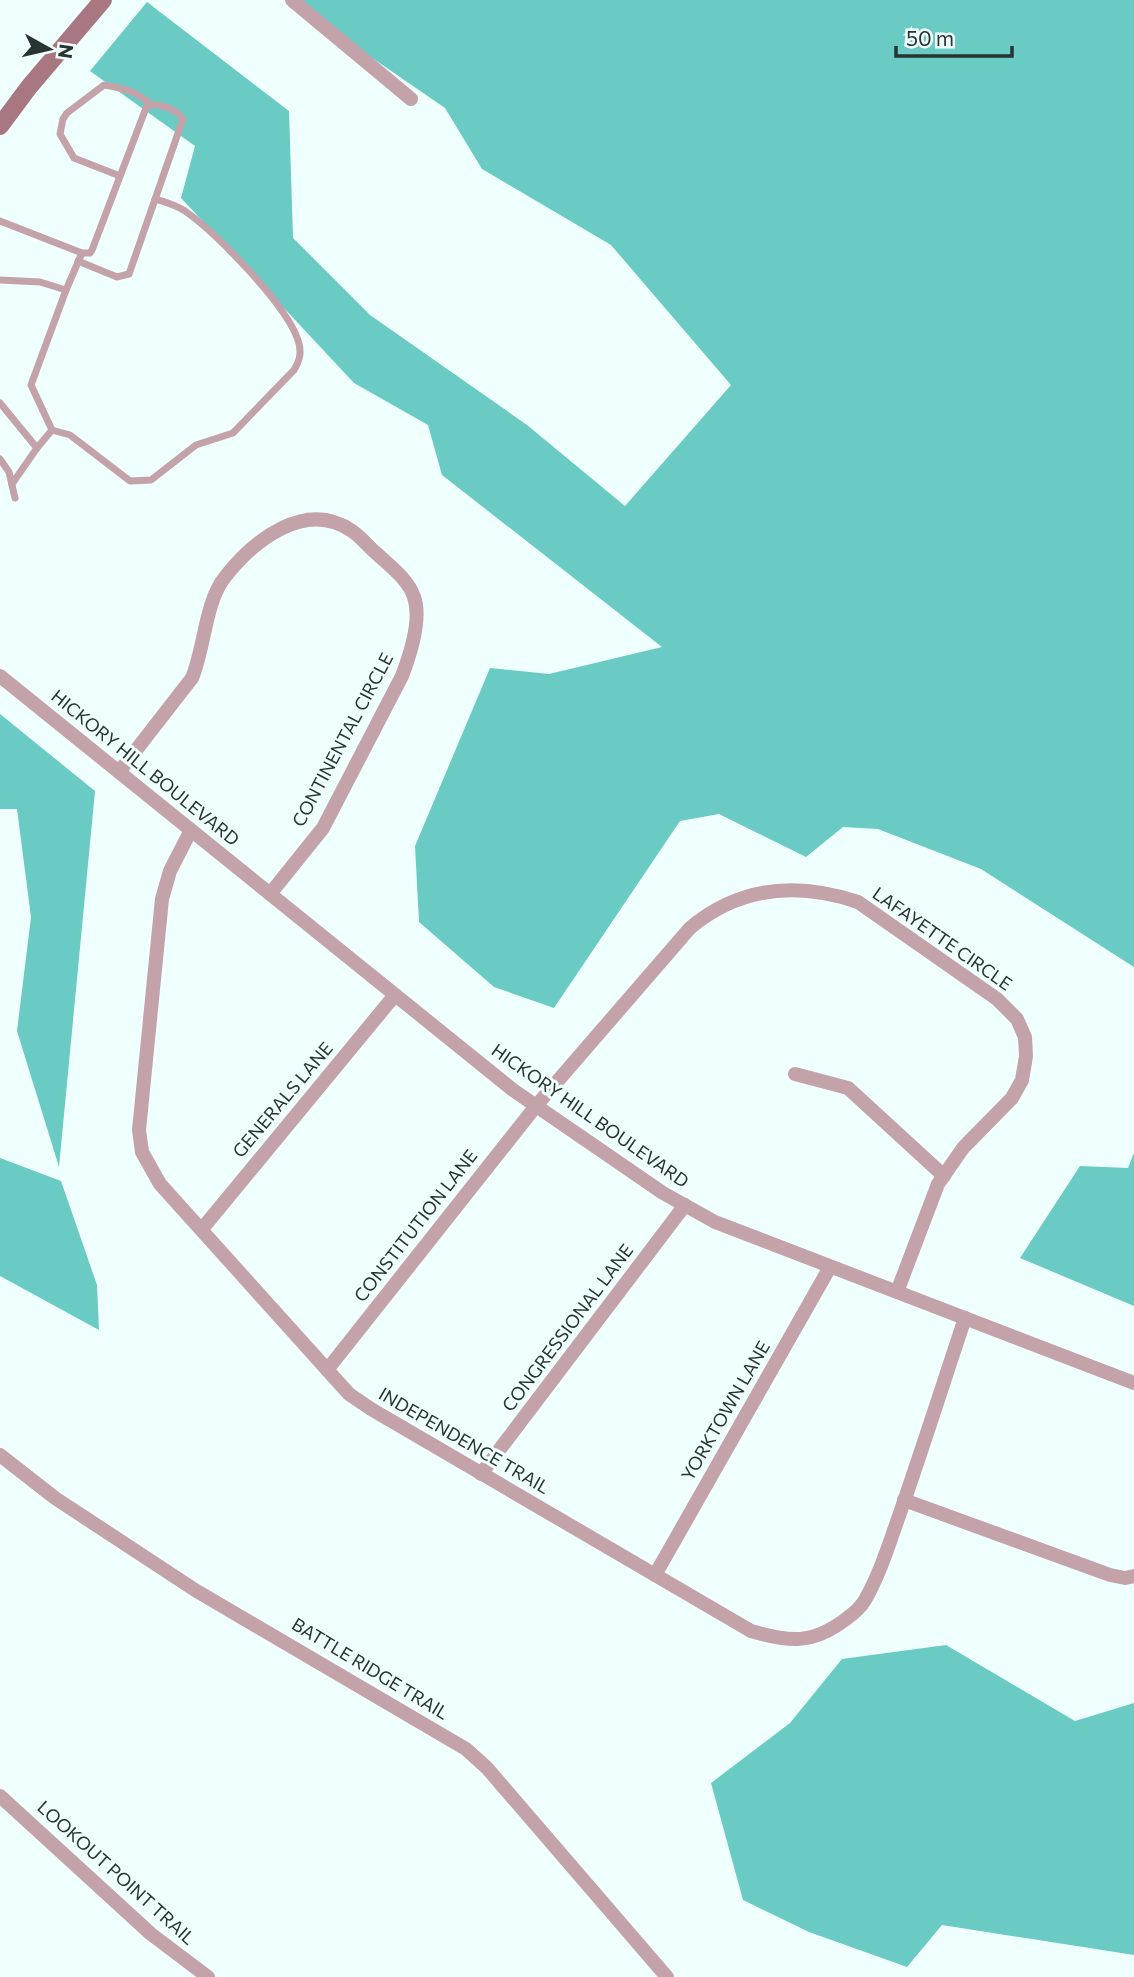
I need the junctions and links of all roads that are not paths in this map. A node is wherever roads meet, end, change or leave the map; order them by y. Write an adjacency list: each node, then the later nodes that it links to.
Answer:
1 (103, 0): 5 (main road)
2 (292, 0): 3 (street)
3 (411, 99)
4 (150, 104): 6 (lane); 6 (lane); 7 (lane)
5 (0, 126)
6 (120, 176): 9 (lane)
7 (155, 199): 9 (lane); 13 (lane)
8 (0, 221): 9 (lane)
9 (80, 257): 11 (lane)
10 (0, 280): 11 (lane)
11 (66, 290): 13 (lane)
12 (0, 403): 14 (lane)
13 (52, 430): 14 (lane)
14 (37, 447): 16 (lane)
15 (0, 459): 16 (lane)
16 (12, 484): 17 (lane)
17 (15, 498)
18 (0, 676): 19 (street, HICKORY HILL BOULEVARD)
19 (119, 772): 20 (street, HICKORY HILL BOULEVARD); 21 (street, CONTINENTAL CIRCLE)
20 (191, 830): 21 (street, HICKORY HILL BOULEVARD); 27 (street, INDEPENDENCE TRAIL)
21 (270, 894): 22 (street, HICKORY HILL BOULEVARD)
22 (395, 995): 24 (street, HICKORY HILL BOULEVARD); 27 (street, GENERALS LANE)
23 (795, 1074): 25 (street)
24 (536, 1107): 25 (street, LAFAYETTE CIRCLE); 26 (street, HICKORY HILL BOULEVARD); 31 (street, CONSTITUTION LANE)
25 (944, 1175): 29 (street, LAFAYETTE CIRCLE)
26 (685, 1205): 28 (street, HICKORY HILL BOULEVARD); 34 (street, CONGRESSIONAL LANE)
27 (202, 1229): 31 (street, INDEPENDENCE TRAIL)
28 (830, 1266): 29 (street, HICKORY HILL BOULEVARD); 36 (street, YORKTOWN LANE)
29 (897, 1292): 30 (street, HICKORY HILL BOULEVARD)
30 (965, 1318): 32 (street, HICKORY HILL BOULEVARD); 35 (street, INDEPENDENCE TRAIL)
31 (327, 1370): 34 (street, INDEPENDENCE TRAIL)
32 (1134, 1383)
33 (0, 1455): 40 (street, BATTLE RIDGE TRAIL)
34 (481, 1474): 36 (street, INDEPENDENCE TRAIL)
35 (904, 1500): 36 (street, INDEPENDENCE TRAIL); 37 (street)
36 (655, 1575)
37 (1134, 1576)
38 (0, 1796): 39 (street, LOOKOUT POINT TRAIL)
39 (208, 1977)
40 (667, 1977)

